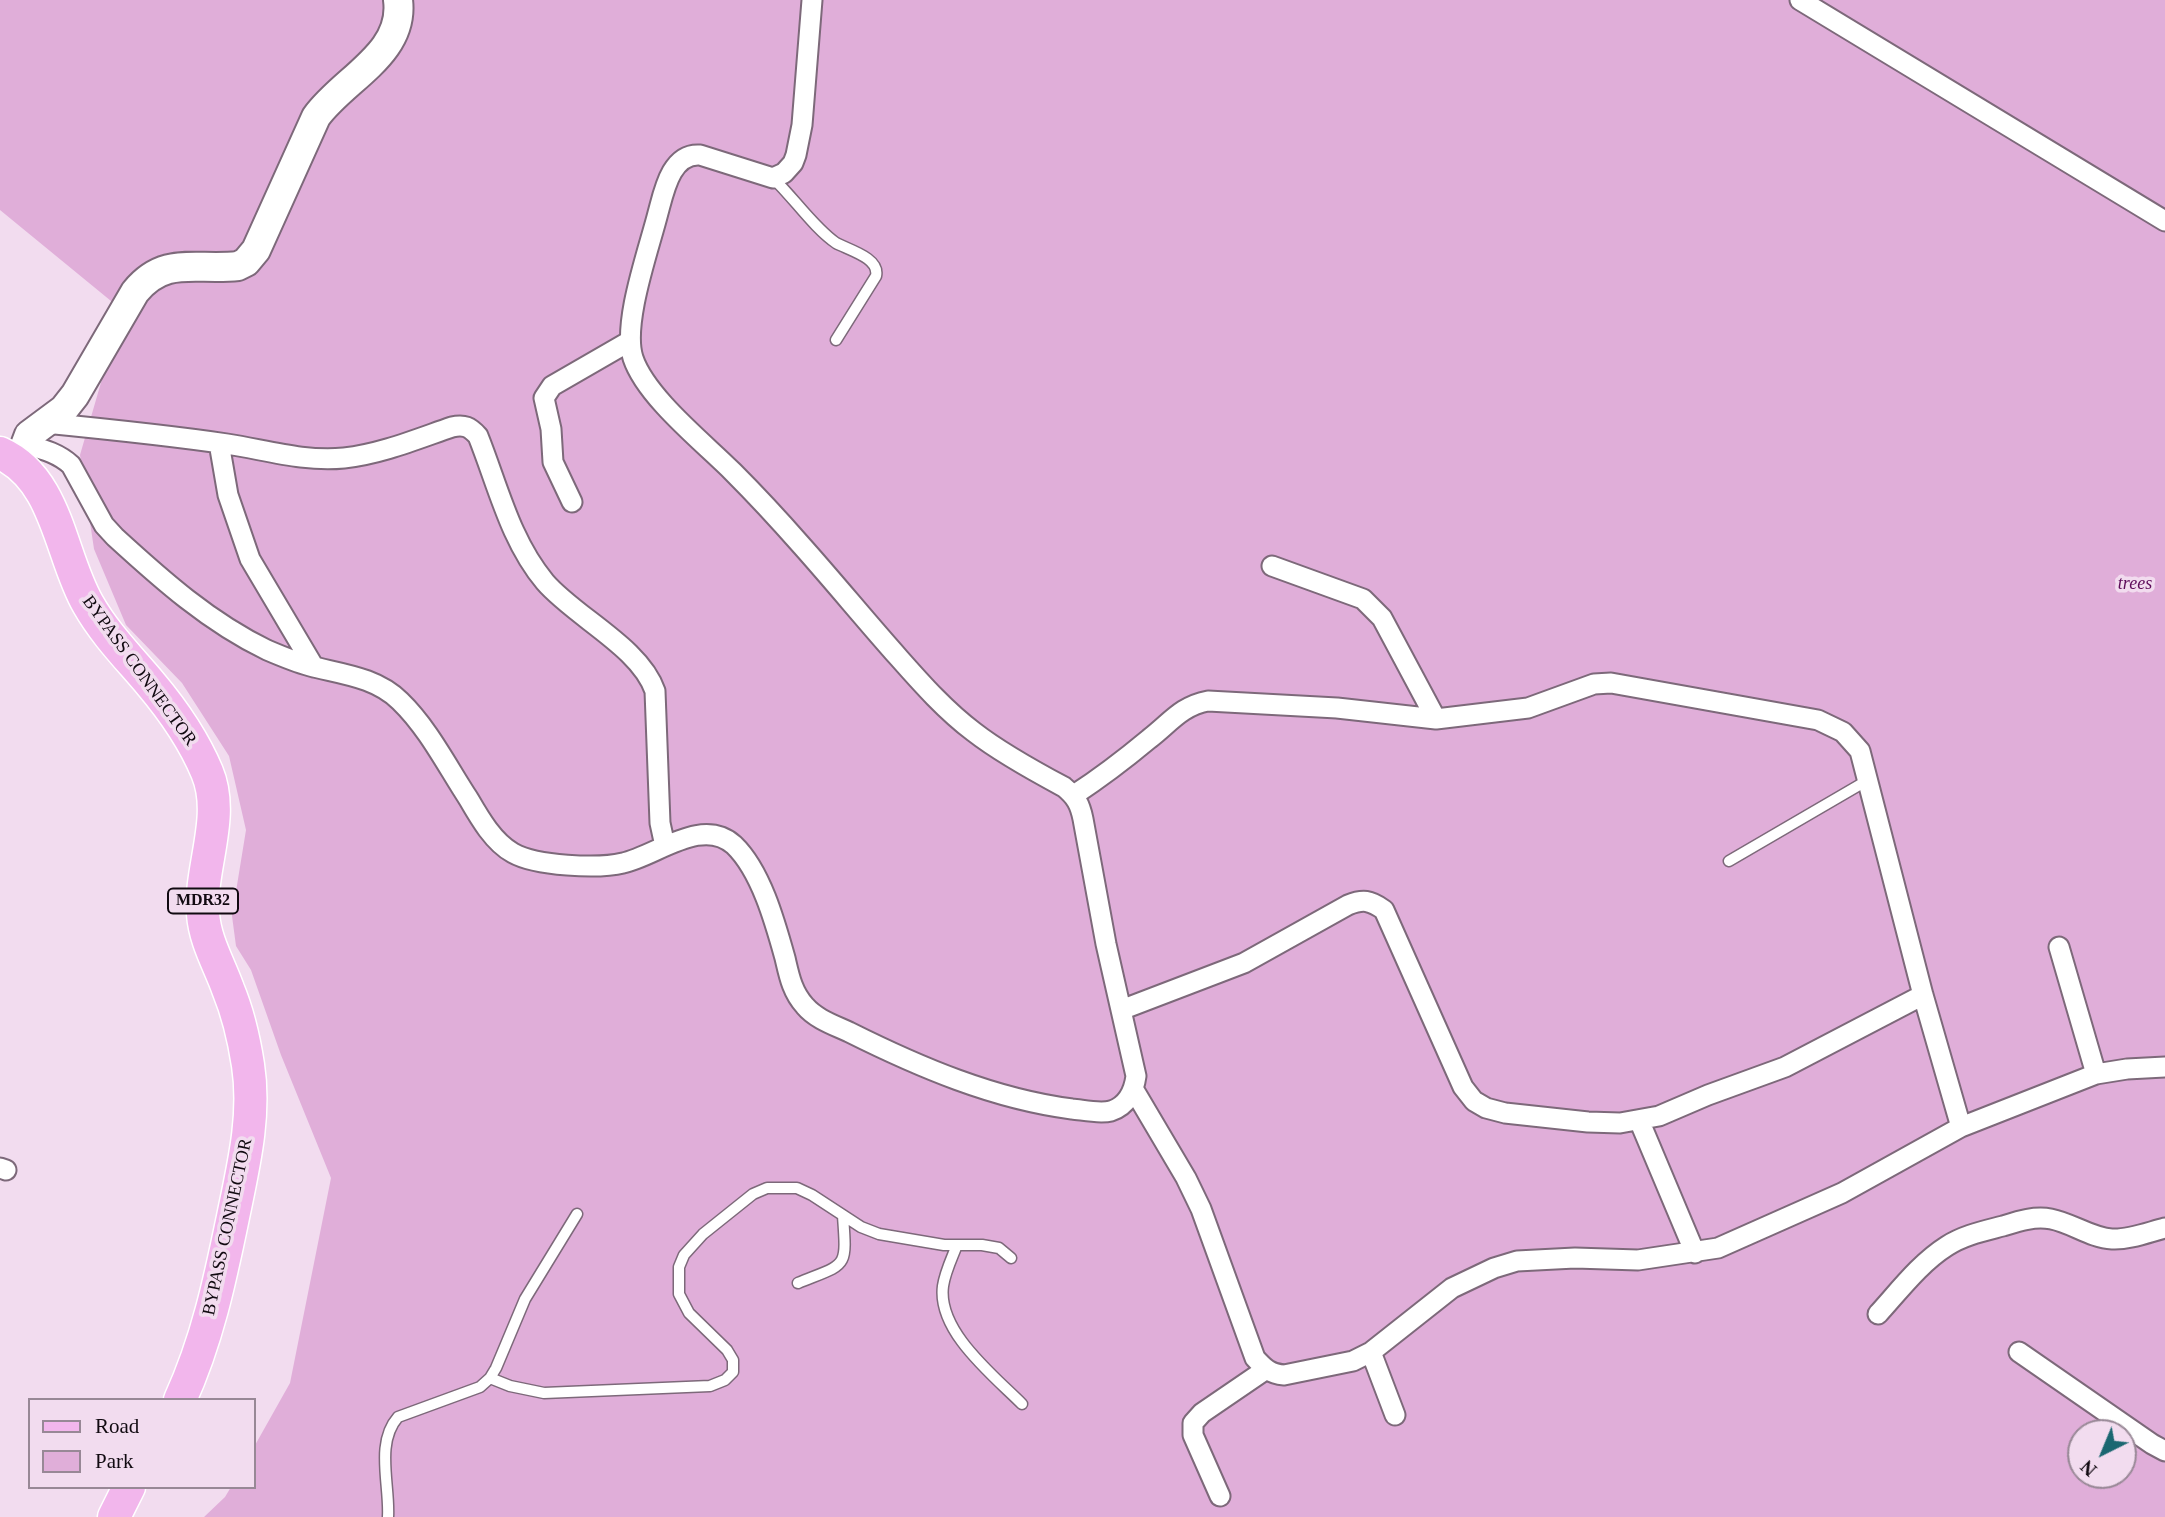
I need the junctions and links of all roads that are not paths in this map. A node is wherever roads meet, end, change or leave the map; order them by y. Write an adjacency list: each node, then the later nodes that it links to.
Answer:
1 (398, 0): 8 (street)
2 (812, 0): 4 (street)
3 (1800, 0): 5 (street)
4 (773, 178): 6 (lane); 7 (street)
5 (2165, 221)
6 (836, 340)
7 (630, 341): 11 (street); 16 (street)
8 (45, 423): 9 (street); 10 (street)
9 (219, 443): 13 (street); 17 (street)
10 (14, 453): 13 (street); 39 (main road, BYPASS CONNECTOR / MDR32)
11 (572, 502)
12 (1272, 566): 14 (street)
13 (314, 667): 17 (street)
14 (1436, 719): 15 (street); 16 (street)
15 (1868, 780): 18 (lane); 20 (street)
16 (1074, 795): 21 (street)
17 (666, 846): 24 (street)
18 (1729, 861)
19 (2059, 947): 23 (street)
20 (1923, 995): 25 (street); 26 (street)
21 (1121, 1010): 24 (street); 25 (street)
22 (2165, 1067): 23 (street)
23 (2096, 1073): 26 (street)
24 (1134, 1090): 37 (street)
25 (1639, 1120): 31 (street)
26 (1961, 1127): 31 (street)
27 (577, 1214): 38 (lane)
28 (844, 1216): 30 (lane); 33 (lane); 38 (lane)
29 (2165, 1228): 34 (street)
30 (957, 1245): 32 (lane); 40 (lane)
31 (1695, 1253): 35 (street)
32 (1011, 1258)
33 (798, 1283)
34 (1878, 1314)
35 (1371, 1352): 37 (street); 41 (street)
36 (2019, 1352): 42 (street)
37 (1265, 1370): 44 (street)
38 (490, 1378): 46 (lane)
39 (181, 1398)
40 (1022, 1404)
41 (1395, 1415)
42 (2165, 1451)
43 (128, 1489): 45 (main road)
44 (1220, 1496)
45 (114, 1517)
46 (388, 1517)

